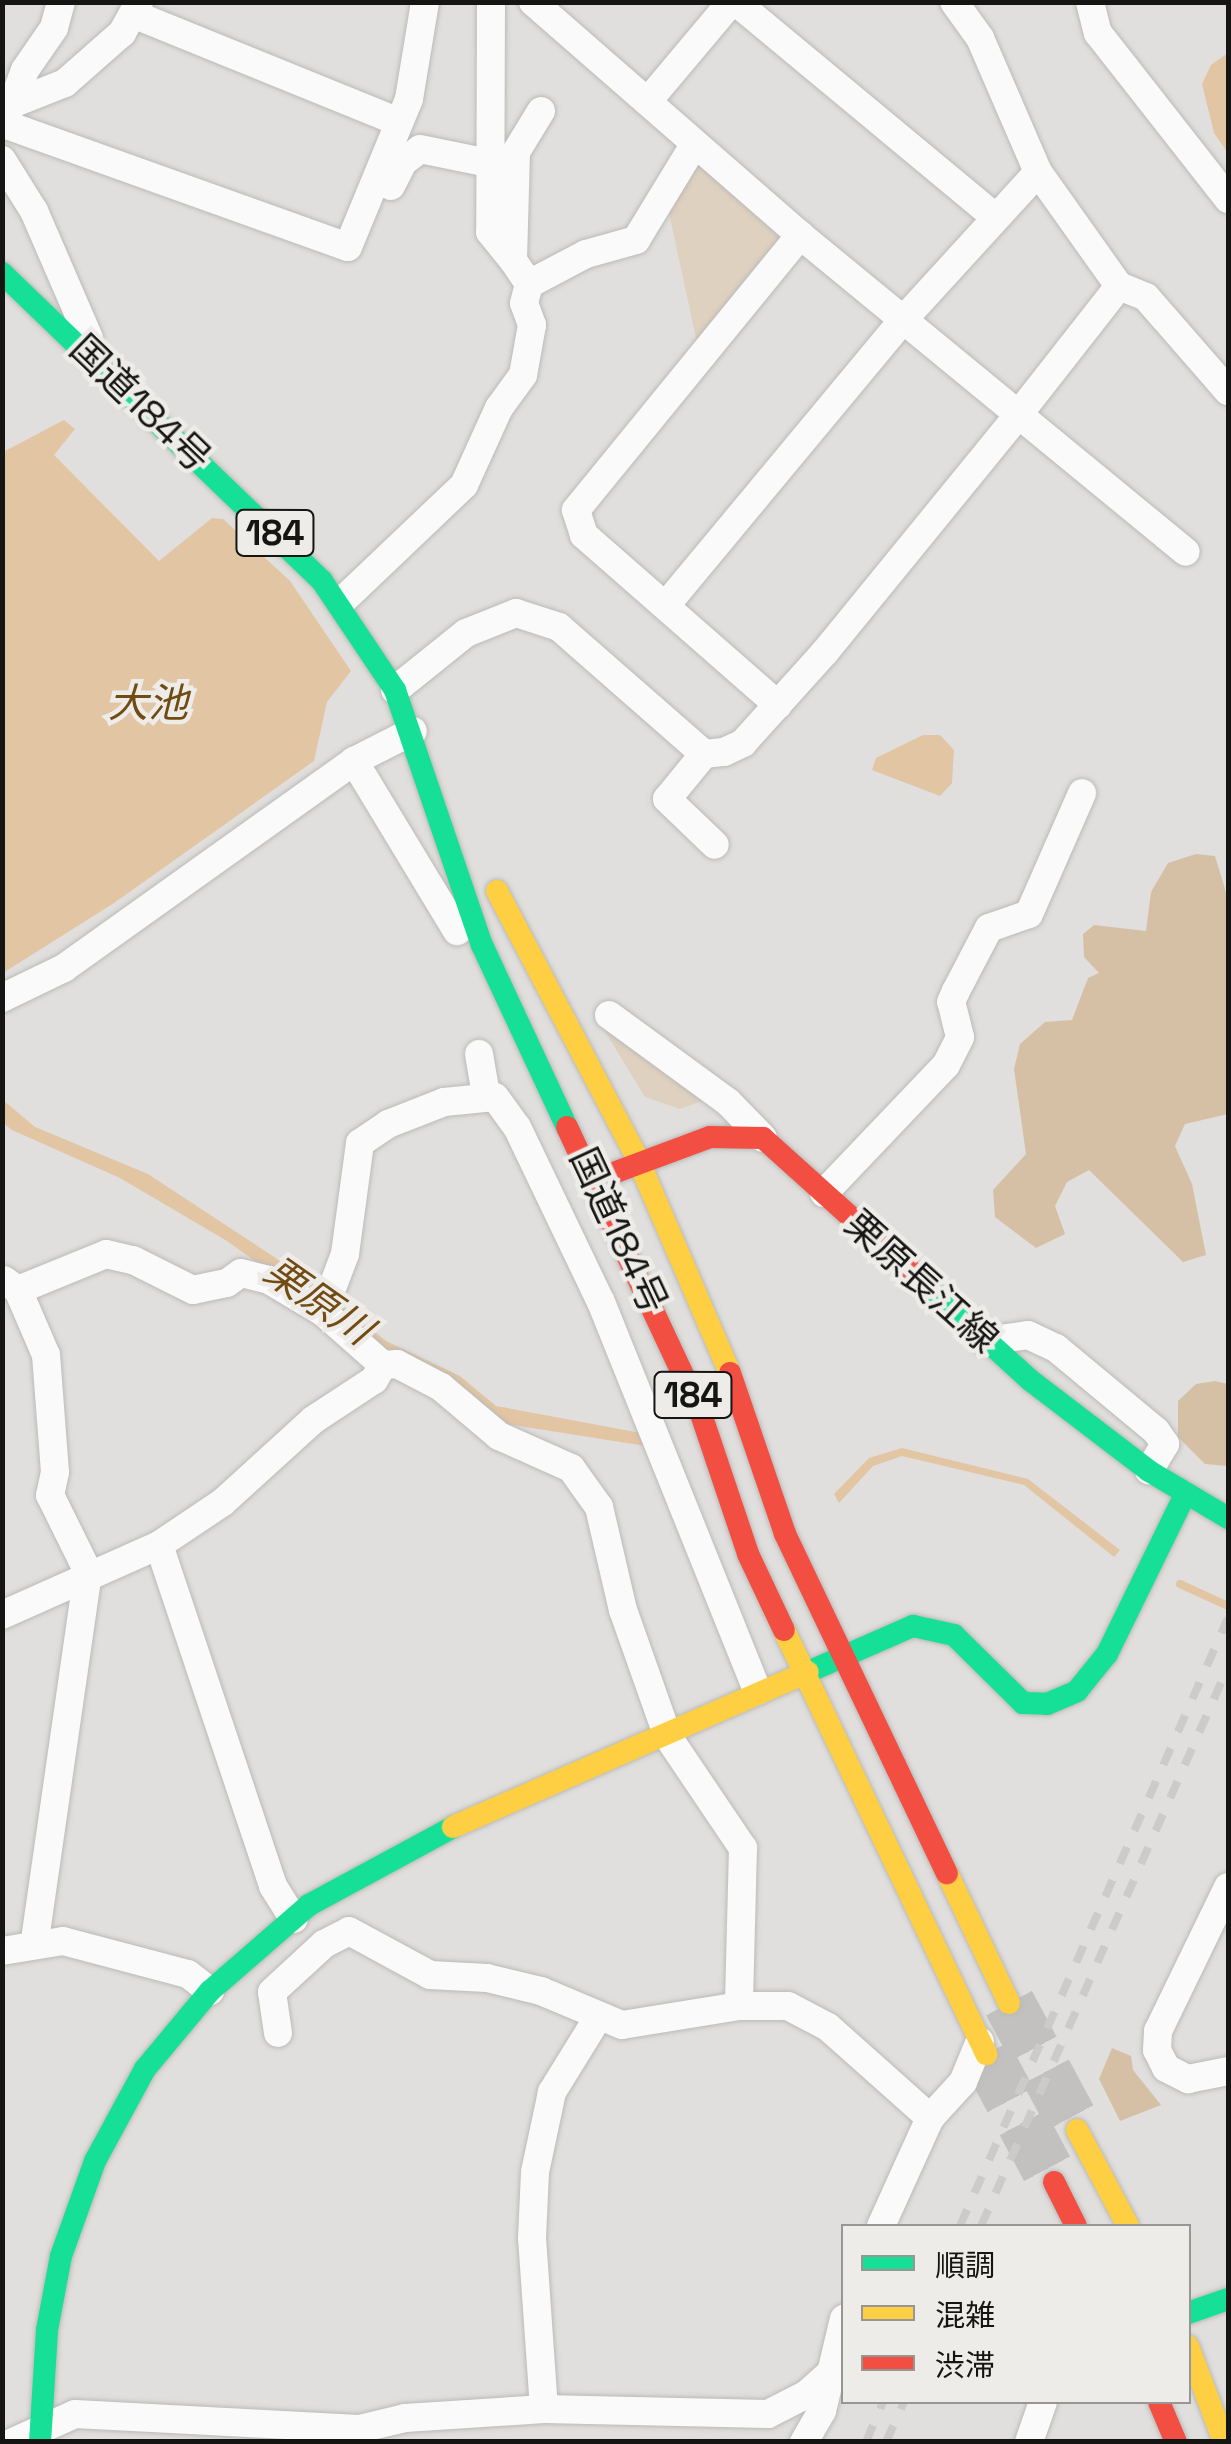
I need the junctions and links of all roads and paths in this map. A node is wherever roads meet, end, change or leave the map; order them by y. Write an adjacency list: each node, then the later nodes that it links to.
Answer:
1 (61, 2): 11 (street)
2 (426, 2): 12 (street)
3 (492, 2): 15 (street)
4 (533, 2): 9 (street)
5 (734, 2): 9 (street); 19 (street)
6 (954, 2): 16 (street)
7 (1090, 2): 17 (street)
8 (136, 8): 11 (street); 12 (street)
9 (648, 100): 13 (street)
10 (541, 111): 21 (street)
11 (6, 118): 12 (street)
12 (398, 122)
13 (694, 144): 20 (street); 21 (street)
14 (2, 160): 25 (street)
15 (493, 164): 18 (street); 21 (street)
16 (1038, 172): 19 (street); 23 (street)
17 (1228, 199)
18 (387, 202)
19 (994, 216): 24 (street)
20 (800, 235): 24 (street); 30 (street)
21 (521, 272): 29 (street)
22 (2, 273): 25 (main road, 国道184号 / 184)
23 (1119, 286): 26 (street); 27 (street)
24 (903, 320): 27 (street); 30 (street)
25 (100, 364): 29 (main road, 国道184号 / 184)
26 (1228, 391)
27 (1018, 415): 28 (street); 32 (street)
28 (1186, 552)
29 (341, 602): 31 (main road, 国道184号 / 184)
30 (668, 604): 32 (street)
31 (395, 690): 33 (main road, 国道184号 / 184); 34 (street)
32 (778, 705): 34 (street)
33 (412, 731): 35 (street); 37 (main road, 国道184号 / 184); 40 (main road, 国道184号 / 184)
34 (704, 754): 38 (street)
35 (354, 761): 40 (street); 41 (street)
36 (1082, 793): 48 (street)
37 (472, 841)
38 (715, 845)
39 (488, 874): 46 (main road, 国道184号 / 184)
40 (482, 945): 47 (main road, 国道184号 / 184)
41 (2, 998)
42 (609, 1015): 45 (street)
43 (479, 1054): 44 (street)
44 (486, 1095): 50 (street); 61 (street)
45 (763, 1138): 46 (main road); 48 (main road, 栗原長江線)
46 (639, 1162): 47 (main road); 59 (main road, 国道184号 / 184)
47 (597, 1182): 60 (main road, 国道184号 / 184)
48 (824, 1193): 51 (main road, 栗原長江線)
49 (10, 1284): 50 (street); 57 (street)
50 (327, 1304): 52 (street)
51 (985, 1341): 53 (main road, 栗原長江線); 53 (street)
52 (383, 1365): 56 (street); 62 (street)
53 (1149, 1471): 54 (main road, 栗原長江線)
54 (1184, 1496): 55 (main road, 栗原長江線); 59 (main road)
55 (1228, 1518)
56 (159, 1545): 57 (street); 65 (street)
57 (87, 1580): 58 (street); 67 (street)
58 (2, 1615)
59 (839, 1654): 60 (main road); 70 (main road, 国道184号 / 184)
60 (802, 1671): 61 (main road); 74 (main road, 国道184号 / 184)
61 (757, 1692): 62 (main road)
62 (668, 1737): 64 (main road); 71 (street)
63 (1228, 1887): 75 (street)
64 (333, 1890): 65 (main road); 66 (street)
65 (294, 1919): 69 (main road)
66 (349, 1931): 72 (street); 73 (street)
67 (35, 1942): 68 (street); 69 (street)
68 (2, 1952)
69 (210, 1992): 91 (main road)
70 (1009, 2003)
71 (739, 2006): 72 (street); 76 (street)
72 (596, 2019): 89 (street)
73 (278, 2033)
74 (983, 2047): 76 (street)
75 (1228, 2072)
76 (930, 2118): 79 (street)
77 (1076, 2130): 81 (main road)
78 (1054, 2182): 80 (main road)
79 (881, 2224)
80 (1075, 2224)
81 (1127, 2224)
82 (1228, 2298): 83 (main road)
83 (1191, 2313)
84 (841, 2334): 86 (street)
85 (1191, 2354): 96 (main road)
86 (834, 2370): 89 (street); 93 (street)
87 (1042, 2404): 94 (street)
88 (1161, 2404): 95 (main road)
89 (544, 2409): 90 (street)
90 (359, 2435): 91 (street)
91 (41, 2437): 92 (street)
92 (13, 2442)
93 (804, 2442)
94 (1028, 2442)
95 (1176, 2442)
96 (1224, 2442)

